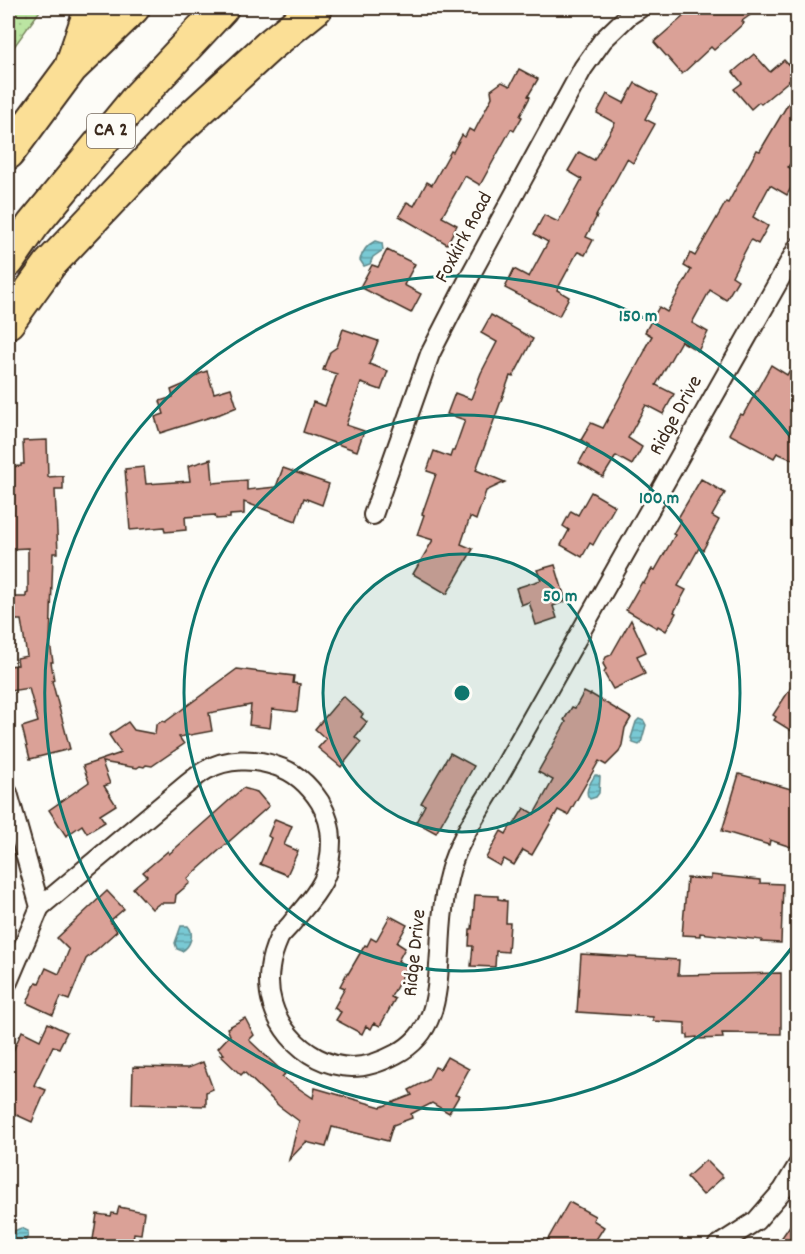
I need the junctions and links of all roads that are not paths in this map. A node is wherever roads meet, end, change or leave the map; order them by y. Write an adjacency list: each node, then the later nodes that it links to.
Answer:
1 (91, 8): 6 (highway)
2 (133, 8): 6 (highway)
3 (222, 8): 9 (highway, CA 2)
4 (316, 8): 10 (highway)
5 (640, 8): 11 (street, Foxkirk Road)
6 (71, 68): 7 (highway)
7 (8, 153)
8 (798, 247): 13 (street, Ridge Drive)
9 (8, 261)
10 (8, 322)
11 (373, 515)
12 (8, 794): 13 (street)
13 (40, 908): 14 (street)
14 (8, 982)
15 (798, 1165): 16 (street)
16 (717, 1246)

